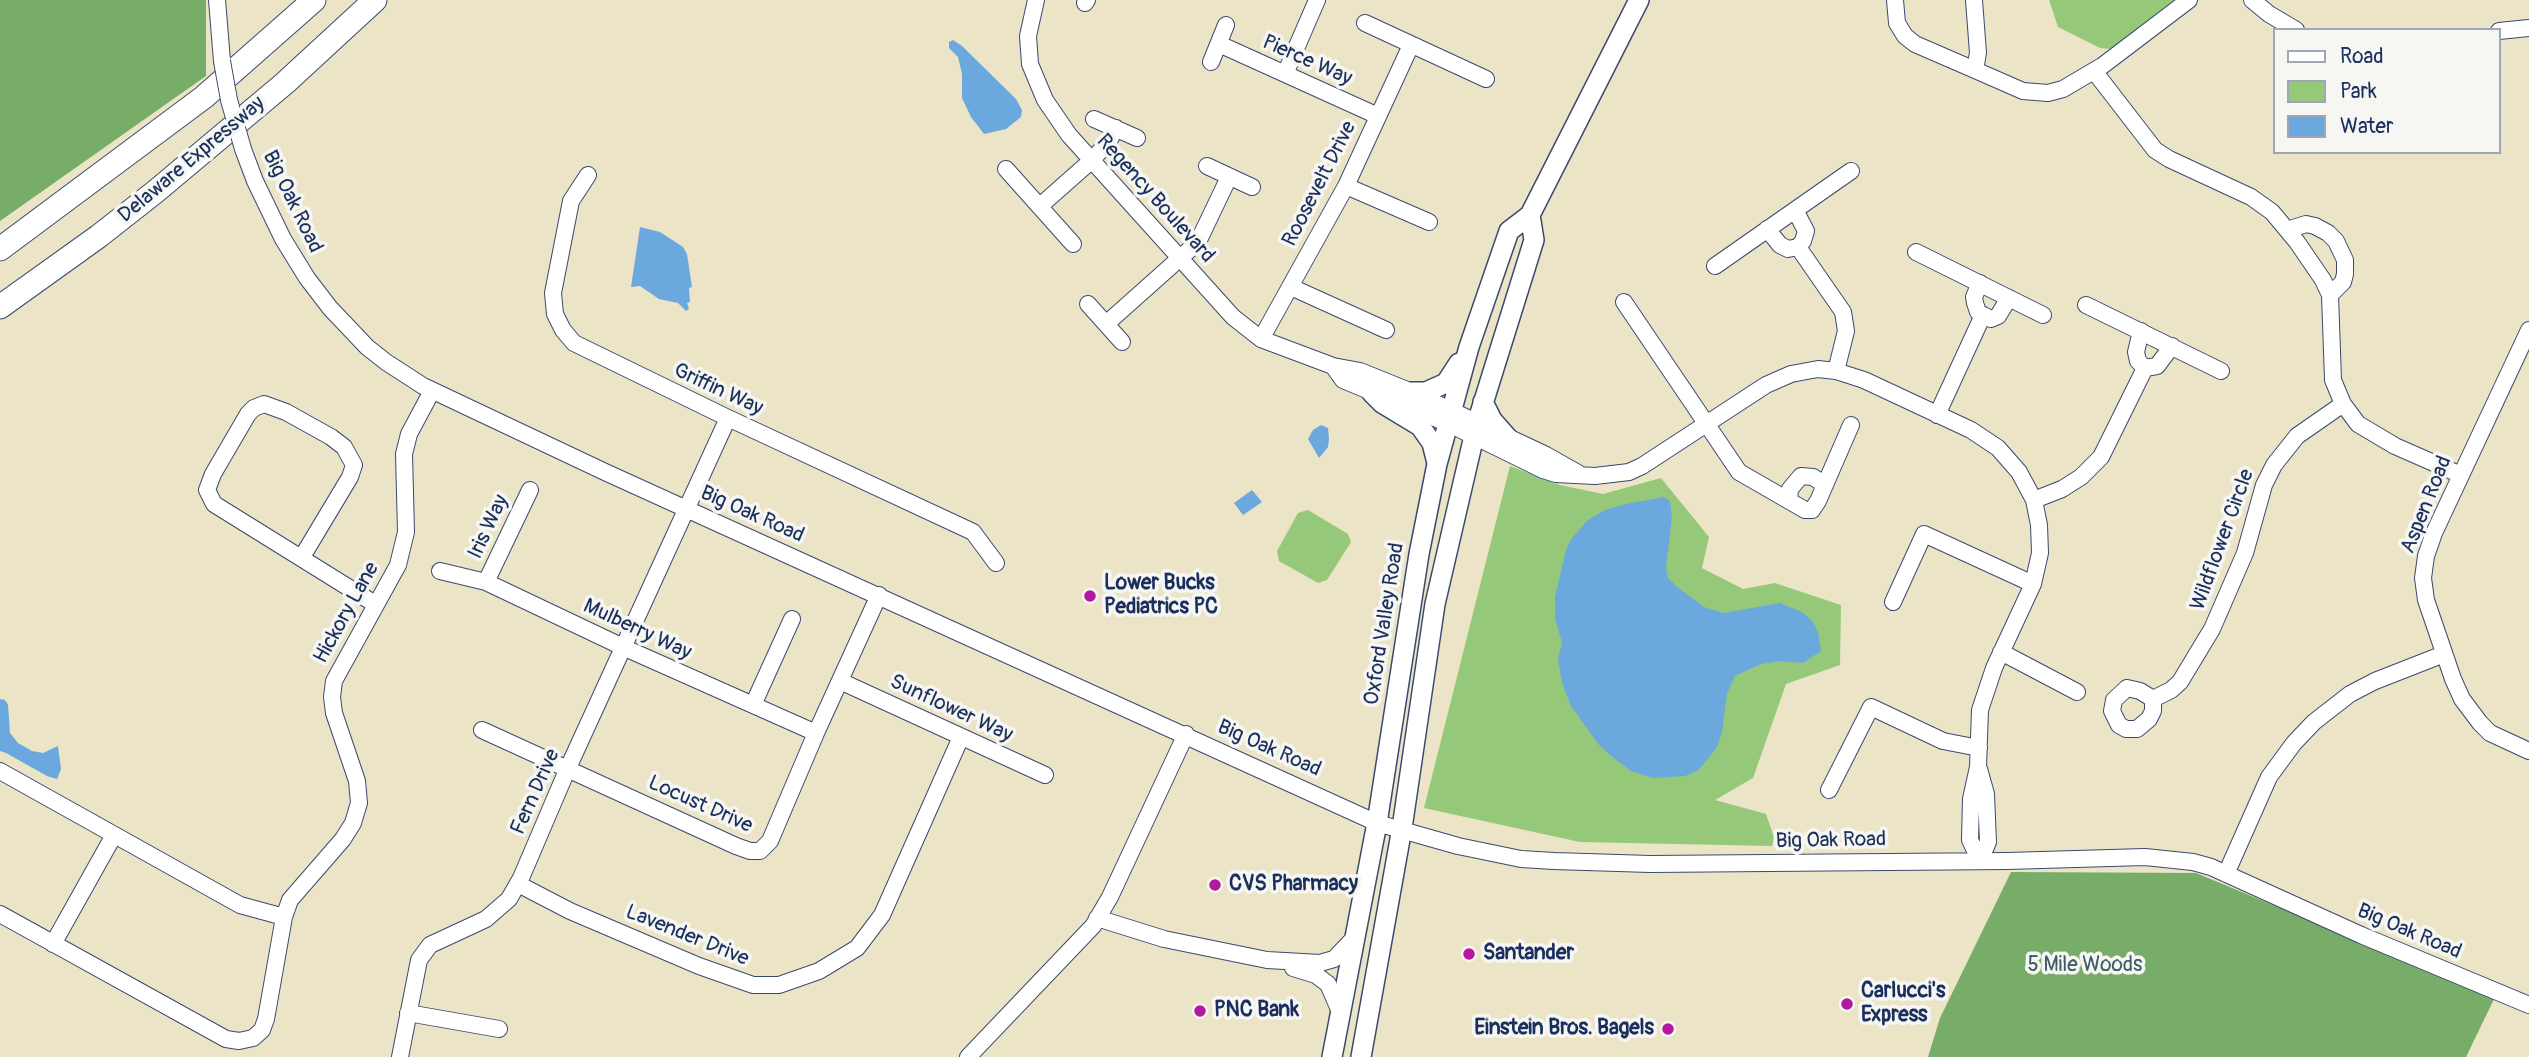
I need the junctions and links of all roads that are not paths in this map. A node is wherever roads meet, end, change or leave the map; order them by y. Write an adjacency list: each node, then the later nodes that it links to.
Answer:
1 (217, 0): 69 (street, Big Oak Road, bridge)
2 (314, 0): 43 (highway, Delaware Expressway)
3 (374, 0): 54 (highway, Delaware Expressway)
4 (1317, 0): 21 (street)
5 (1895, 0): 19 (street)
6 (1974, 0): 19 (street)
7 (2189, 0): 20 (street)
8 (2252, 0): 13 (street)
9 (1030, 1): 27 (street, Regency Boulevard)
10 (1638, 1): 37 (main road, Oxford Valley Road)
11 (1365, 23): 17 (street)
12 (1226, 25): 16 (street)
13 (2293, 28)
14 (2529, 28): 15 (street)
15 (2501, 31)
16 (1219, 44): 18 (street); 21 (street, Pierce Way)
17 (1411, 45): 22 (street); 23 (street, Roosevelt Drive)
18 (1211, 62)
19 (1975, 70): 20 (street)
20 (2094, 71): 40 (street)
21 (1285, 74): 23 (street, Pierce Way)
22 (1486, 79)
23 (1378, 116): 33 (street, Roosevelt Drive)
24 (1094, 119): 25 (street)
25 (1116, 128): 26 (street); 27 (street)
26 (1137, 138)
27 (1092, 160): 35 (street); 45 (street, Regency Boulevard)
28 (1208, 166): 32 (street)
29 (1006, 169): 35 (street)
30 (1851, 171): 36 (street)
31 (588, 175): 76 (street, Griffin Way)
32 (1229, 177): 34 (street); 45 (street)
33 (1346, 186): 38 (street); 48 (street, Roosevelt Drive)
34 (1252, 187)
35 (1040, 206): 41 (street)
36 (1796, 210): 39 (street); 42 (street)
37 (1530, 215): 64 (main road, Oxford Valley Road); 72 (main road, Oxford Valley Road)
38 (1429, 222)
39 (1767, 229): 42 (street); 46 (street)
40 (2287, 230): 49 (street); 49 (street)
41 (1073, 244)
42 (1798, 247): 67 (street)
43 (0, 249)
44 (1916, 252): 47 (street)
45 (1181, 257): 57 (street); 61 (street, Regency Boulevard)
46 (1715, 265)
47 (1980, 283): 50 (street); 56 (street)
48 (1291, 287): 58 (street); 61 (street, Roosevelt Drive)
49 (2330, 295): 73 (street)
50 (2009, 298): 55 (street); 56 (street)
51 (1624, 302): 77 (street)
52 (1088, 304): 57 (street)
53 (2086, 305): 60 (street)
54 (0, 307)
55 (2043, 315)
56 (1983, 316): 74 (street)
57 (1106, 324): 62 (street)
58 (1387, 330)
59 (2529, 330): 83 (street, Aspen Road)
60 (2141, 331): 63 (street); 66 (street)
61 (1261, 339): 65 (street, Regency Boulevard)
62 (1122, 342)
63 (2172, 346): 66 (street); 68 (street)
64 (1469, 347): 70 (main road); 75 (main road, Oxford Valley Road)
65 (1333, 366): 70 (street, Regency Boulevard); 71 (street, Regency Boulevard)
66 (2145, 368): 86 (street)
67 (1836, 371): 74 (street); 77 (street)
68 (2221, 371)
69 (432, 391): 88 (street, Big Oak Road); 96 (street, Hickory Lane)
70 (1412, 392): 75 (street, Regency Boulevard)
71 (1372, 393): 75 (street, Regency Boulevard); 81 (main road)
72 (1483, 402): 79 (main road, Oxford Valley Road); 80 (main road)
73 (2343, 404): 83 (street); 103 (street, Wildflower Circle)
74 (1937, 415): 86 (street)
75 (1449, 416): 79 (street); 81 (main road, Oxford Valley Road)
76 (728, 418): 88 (street, Fern Drive); 90 (street, Griffin Way)
77 (1706, 425): 82 (street); 87 (street)
78 (1851, 425): 84 (street)
79 (1476, 430): 80 (street); 82 (street); 116 (main road, Oxford Valley Road)
80 (1507, 437): 82 (street)
81 (1437, 464): 115 (main road, Oxford Valley Road)
82 (1580, 475)
83 (2461, 475): 100 (street, Aspen Road)
84 (1825, 485): 87 (street); 87 (street)
85 (530, 490): 92 (street, Iris Way)
86 (2034, 500): 93 (street)
87 (1789, 501)
88 (687, 509): 94 (street, Big Oak Road); 98 (street, Fern Drive)
89 (302, 557): 89 (street); 96 (street)
90 (996, 563)
91 (440, 571): 92 (street, Mulberry Way)
92 (486, 582): 98 (street, Mulberry Way)
93 (2033, 584): 95 (street); 99 (street)
94 (879, 596): 101 (street, Locust Drive); 107 (street, Big Oak Road)
95 (1893, 602)
96 (375, 604): 122 (street, Hickory Lane)
97 (792, 619): 104 (street)
98 (625, 648): 104 (street, Mulberry Way); 111 (street, Fern Drive)
99 (2001, 652): 102 (street); 109 (street)
100 (2444, 654): 110 (street, Aspen Road); 119 (street)
101 (840, 681): 106 (street, Locust Drive); 108 (street, Sunflower Way)
102 (2077, 692)
103 (2152, 699)
104 (753, 705): 106 (street, Mulberry Way)
105 (482, 730): 111 (street, Locust Drive)
106 (816, 733): 111 (street, Locust Drive)
107 (1186, 734): 115 (street, Big Oak Road); 123 (street)
108 (961, 737): 113 (street, Sunflower Way); 120 (street, Lavender Drive)
109 (1979, 748): 114 (street); 118 (street)
110 (2529, 751)
111 (568, 768): 120 (street, Fern Drive)
112 (0, 771): 117 (street)
113 (1045, 775)
114 (1829, 790)
115 (1377, 823): 116 (street, Big Oak Road); 124 (main road, Oxford Valley Road)
116 (1402, 828): 118 (street, Big Oak Road); 134 (main road, Oxford Valley Road)
117 (114, 835): 122 (street); 125 (street)
118 (1980, 861): 119 (street, Big Oak Road)
119 (2226, 874): 127 (street, Big Oak Road)
120 (518, 884): 128 (street, Fern Drive)
121 (0, 914): 125 (street, Hickory Lane)
122 (284, 917): 125 (street, Hickory Lane)
123 (1097, 918): 126 (street); 132 (street)
124 (1356, 937): 126 (street); 129 (main road, Oxford Valley Road)
125 (53, 944)
126 (1267, 960): 129 (street)
127 (2529, 1005)
128 (408, 1013): 130 (street); 131 (street, Fern Drive)
129 (1341, 1014): 133 (main road, Oxford Valley Road)
130 (499, 1029)
131 (400, 1057)
132 (968, 1057)
133 (1332, 1057)
134 (1361, 1057)

